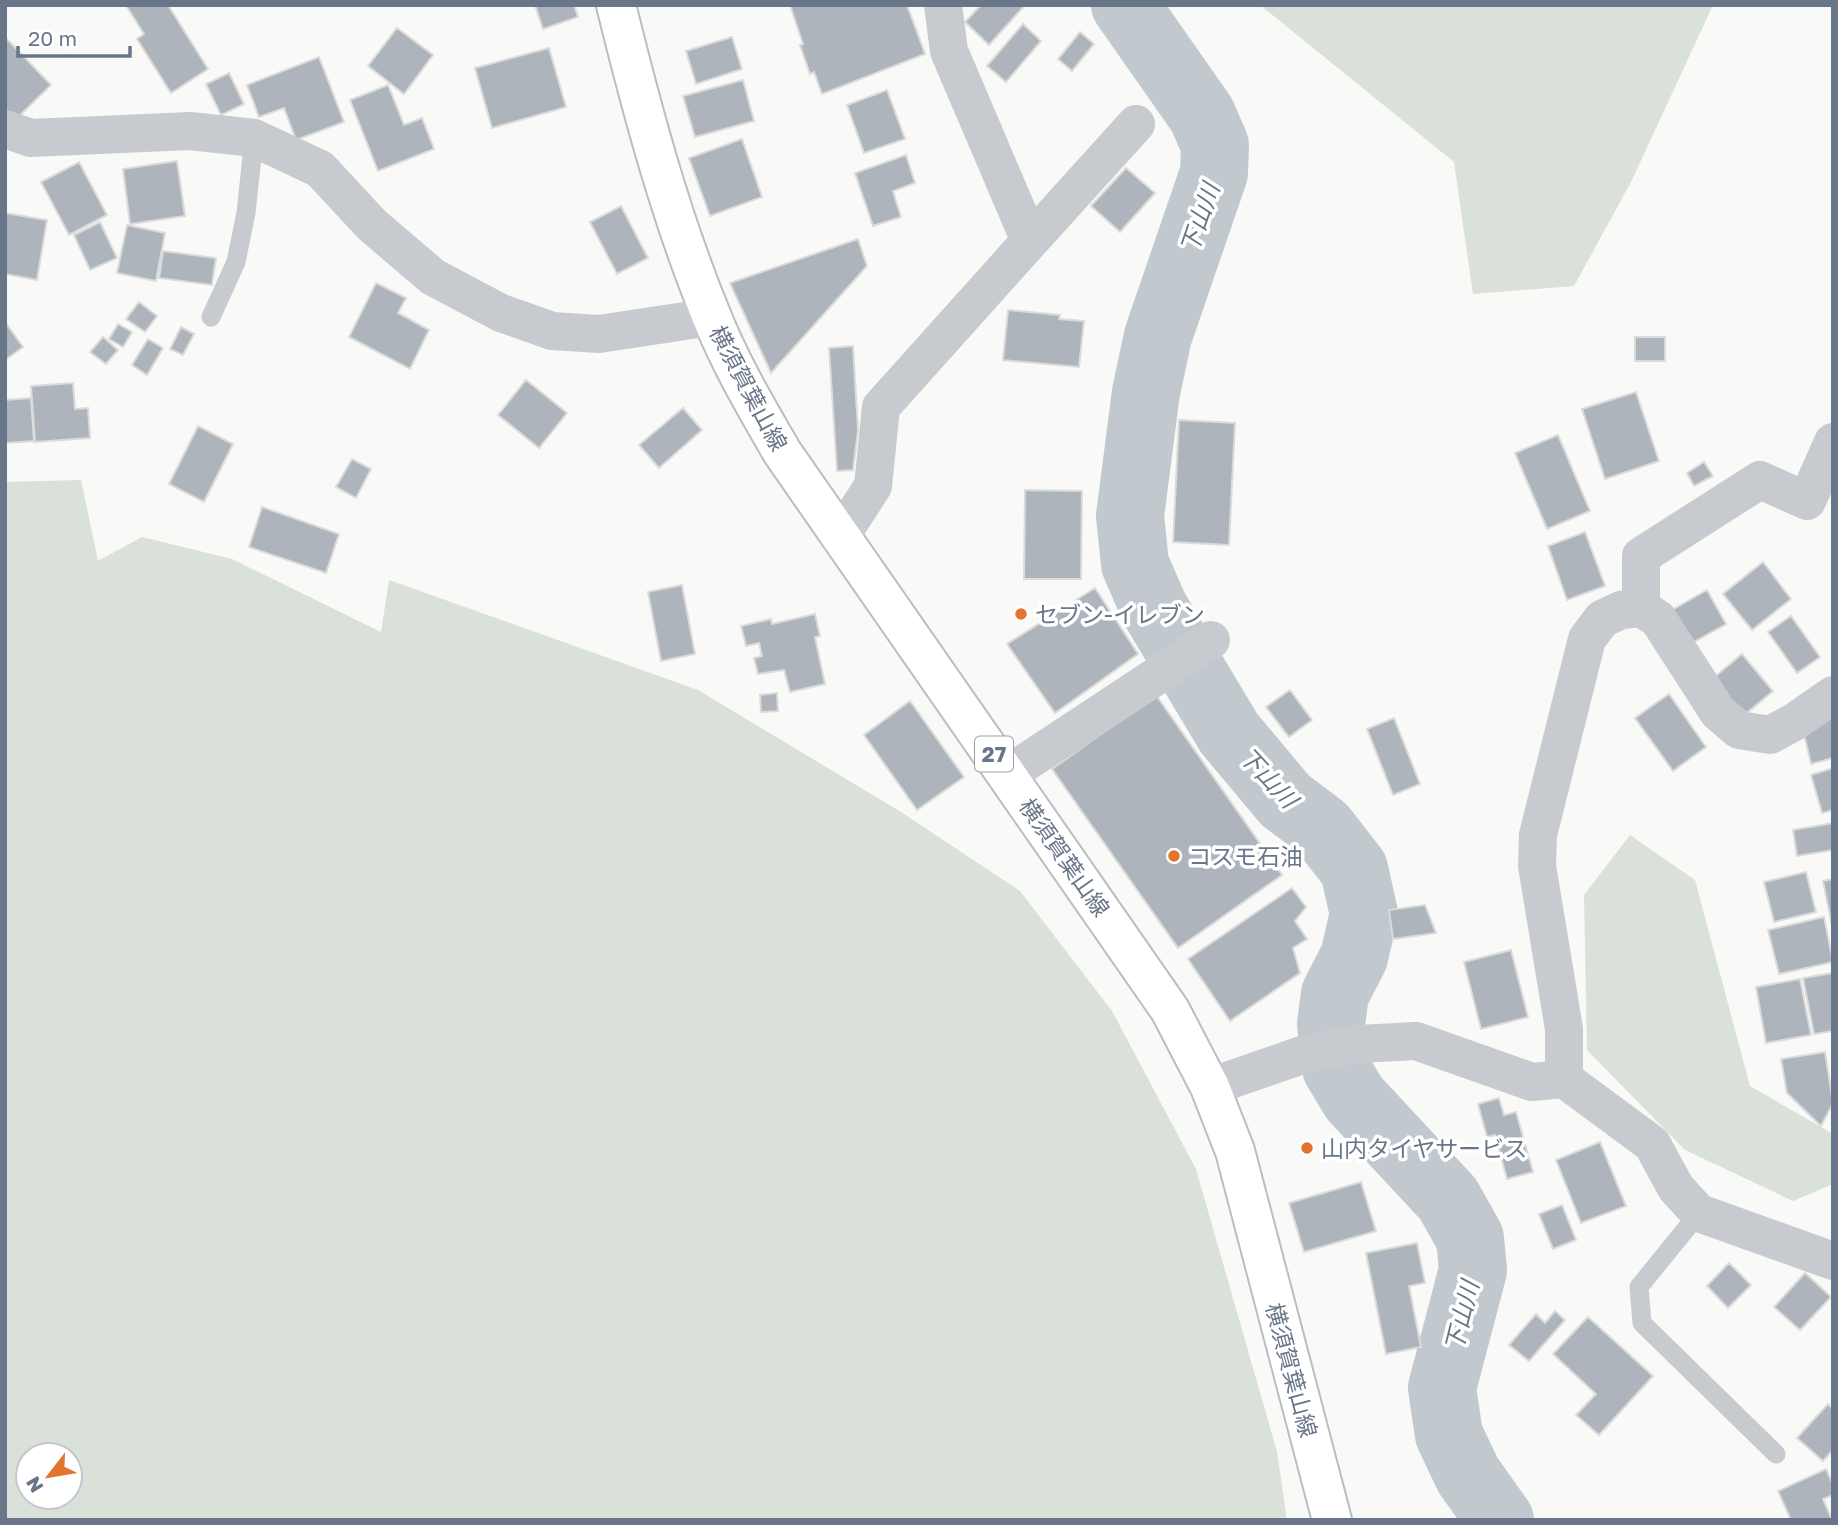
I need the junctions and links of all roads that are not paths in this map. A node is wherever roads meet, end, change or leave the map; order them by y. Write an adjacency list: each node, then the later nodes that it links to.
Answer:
1 (616, 5): 8 (main road, 横須賀葉山線 / 27)
2 (943, 5): 6 (street)
3 (1136, 124): 6 (street)
4 (5, 129): 5 (street)
5 (254, 138): 7 (lane); 8 (street)
6 (1030, 241): 10 (street)
7 (211, 317)
8 (711, 317): 10 (main road, 横須賀葉山線 / 27)
9 (1833, 442): 11 (street)
10 (840, 537): 14 (main road, 横須賀葉山線 / 27)
11 (1641, 608): 13 (street); 15 (street)
12 (1189, 654): 14 (street)
13 (1833, 695)
14 (1008, 774): 16 (main road, 横須賀葉山線 / 27)
15 (1564, 1079): 16 (street); 17 (street)
16 (1210, 1087): 20 (main road, 横須賀葉山線 / 27)
17 (1699, 1213): 18 (street); 19 (lane)
18 (1833, 1261)
19 (1776, 1454)
20 (1332, 1520)

